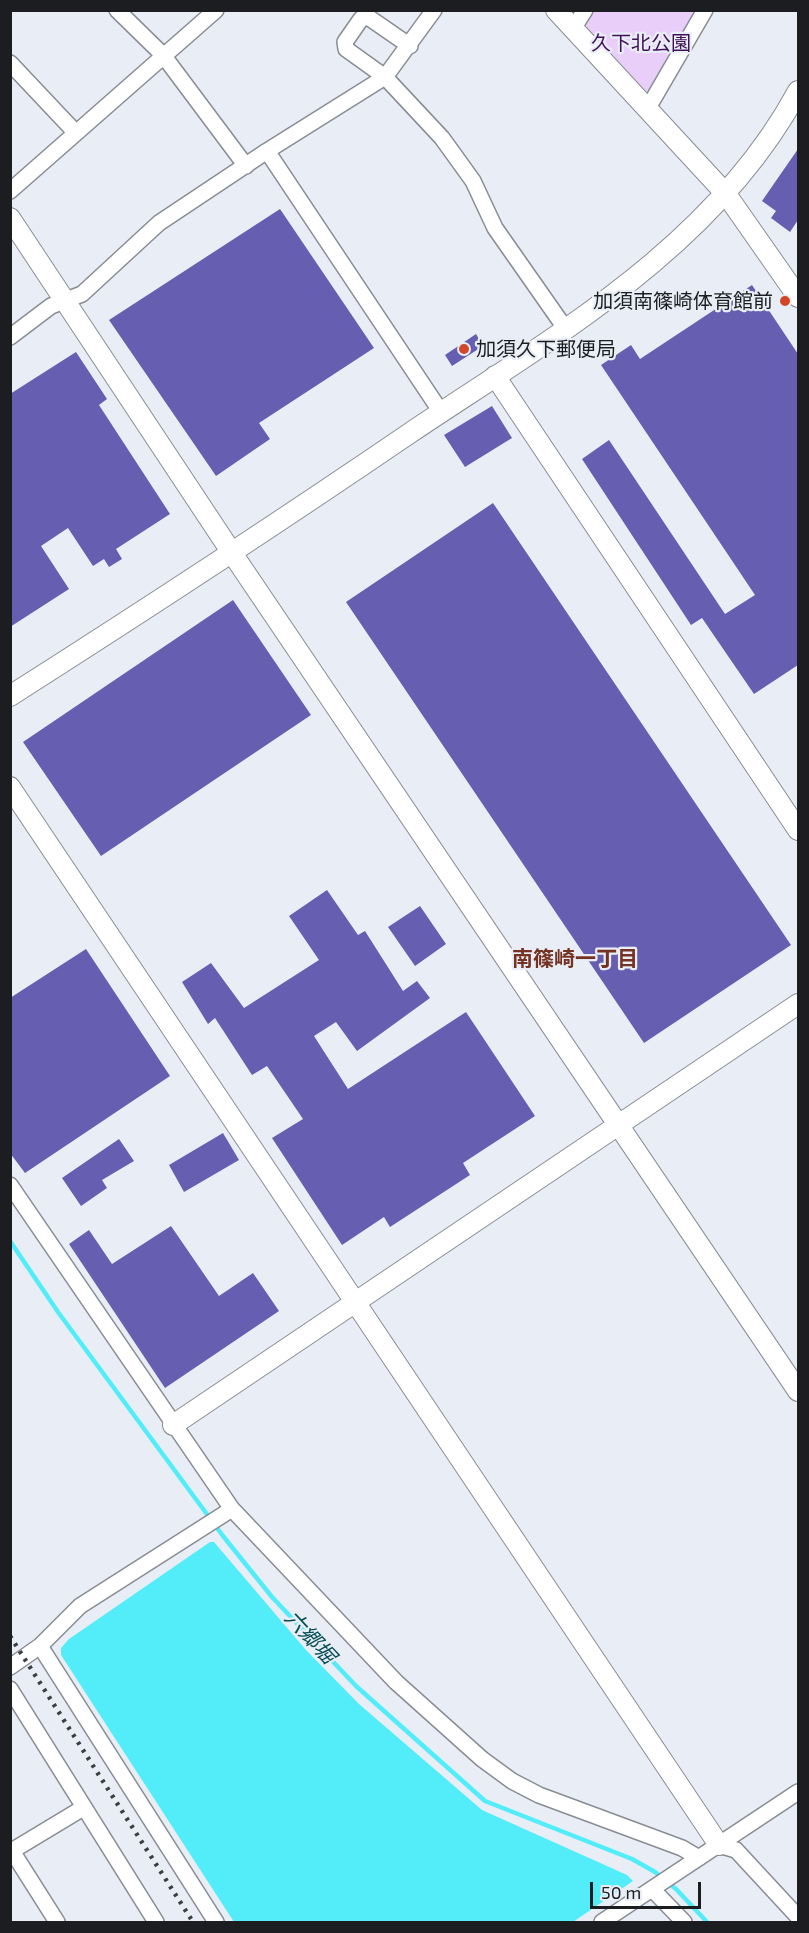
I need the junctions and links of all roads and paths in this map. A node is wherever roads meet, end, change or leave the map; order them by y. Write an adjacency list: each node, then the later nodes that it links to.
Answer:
1 (117, 10): 9 (street)
2 (216, 10): 9 (street)
3 (434, 10): 8 (street)
4 (556, 10): 7 (street)
5 (585, 10): 7 (street)
6 (705, 10): 13 (street)
7 (573, 29): 13 (street)
8 (410, 46): 11 (street); 11 (street)
9 (163, 56): 14 (street); 16 (street)
10 (10, 63): 14 (street)
11 (385, 77): 15 (street); 22 (street)
12 (798, 91): 18 (street)
13 (648, 108): 18 (street)
14 (76, 133): 17 (street)
15 (267, 151): 16 (street); 25 (street)
16 (246, 166): 21 (street)
17 (10, 191)
18 (726, 194): 20 (street); 22 (street)
19 (10, 218): 21 (street)
20 (796, 287)
21 (65, 300): 23 (street); 26 (street)
22 (565, 328): 24 (street)
23 (10, 337)
24 (495, 376): 25 (street); 29 (street)
25 (441, 412): 26 (street)
26 (232, 553): 27 (street); 31 (street)
27 (10, 696)
28 (10, 787): 33 (street)
29 (798, 830)
30 (798, 1004): 31 (street)
31 (619, 1125): 33 (street); 34 (street)
32 (10, 1185): 35 (street)
33 (355, 1303): 35 (street); 42 (street)
34 (798, 1391)
35 (173, 1425): 36 (street)
36 (232, 1509): 37 (street); 44 (street)
37 (40, 1646): 38 (street); 49 (street)
38 (10, 1667)
39 (10, 1689): 41 (street)
40 (798, 1792): 42 (street)
41 (83, 1808): 43 (street); 48 (street)
42 (719, 1845): 44 (street); 46 (street)
43 (11, 1852): 47 (street)
44 (699, 1858): 45 (street)
45 (652, 1889): 50 (street); 51 (street)
46 (798, 1917)
47 (57, 1923)
48 (156, 1923)
49 (216, 1923)
50 (602, 1923)
51 (684, 1923)

